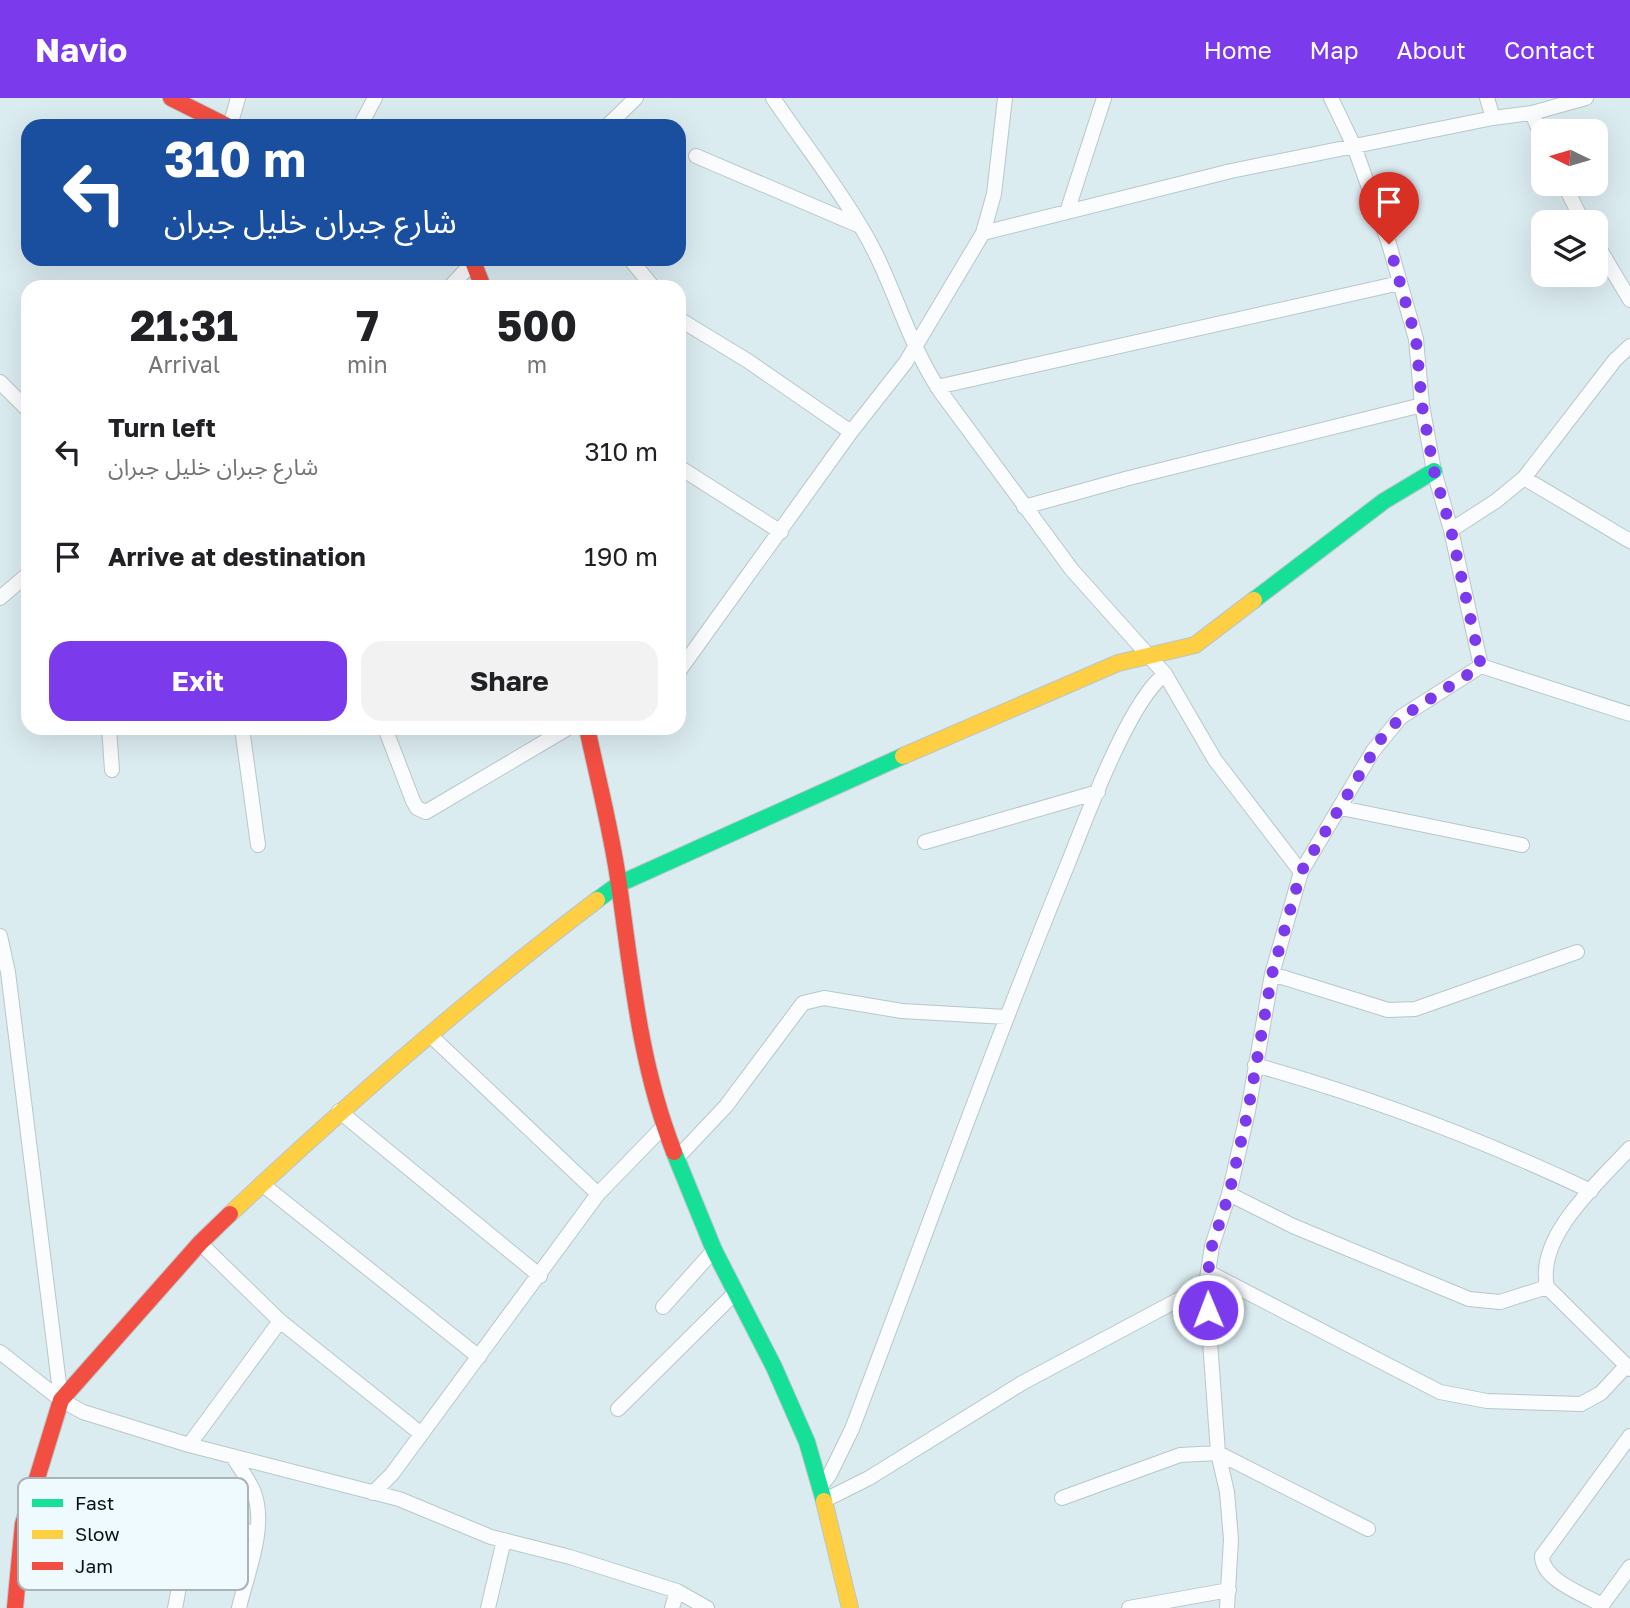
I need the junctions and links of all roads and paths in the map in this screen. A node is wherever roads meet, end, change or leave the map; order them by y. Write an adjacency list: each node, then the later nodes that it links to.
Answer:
1 (171, 98): 13 (street)
2 (238, 98): 14 (street)
3 (375, 98): 15 (street)
4 (636, 98): 16 (street)
5 (774, 98): 21 (street)
6 (1005, 98): 22 (street)
7 (1104, 98): 20 (street)
8 (1331, 98): 18 (street)
9 (1488, 98): 12 (street)
10 (1586, 98): 11 (street)
11 (1532, 113): 12 (street); 17 (street)
12 (1493, 117): 18 (street)
13 (214, 119)
14 (231, 119)
15 (364, 119)
16 (614, 119)
17 (1534, 119)
18 (1354, 146): 20 (street); 28 (street)
19 (696, 156): 21 (street)
20 (1067, 212): 22 (street)
21 (862, 227): 32 (street)
22 (983, 233): 32 (street)
23 (1608, 263): 29 (street)
24 (469, 266): 26 (street)
25 (636, 266): 27 (street)
26 (456, 280)
27 (647, 280)
28 (1400, 283): 34 (street); 36 (street)
29 (1630, 300)
30 (686, 323): 37 (street)
31 (1630, 346): 40 (street)
32 (915, 347): 34 (street); 37 (street)
33 (0, 382): 35 (street)
34 (937, 387): 41 (street)
35 (21, 403)
36 (1422, 405): 39 (street); 41 (street)
37 (851, 432): 43 (street)
38 (686, 471): 43 (street)
39 (1434, 471): 42 (street); 47 (street)
40 (1524, 478): 42 (street); 44 (street)
41 (1024, 508): 47 (street)
42 (1451, 530): 49 (street)
43 (781, 532): 48 (street)
44 (1630, 541)
45 (21, 580): 46 (street)
46 (0, 598)
47 (1152, 658): 50 (street); 64 (street)
48 (686, 661)
49 (1481, 666): 51 (street); 59 (street)
50 (1164, 674): 58 (street); 63 (street)
51 (1630, 714)
52 (110, 735): 57 (street)
53 (243, 735): 61 (street)
54 (388, 735): 55 (street)
55 (556, 735)
56 (588, 735): 64 (street)
57 (112, 770)
58 (1098, 792): 60 (street); 68 (street)
59 (1341, 808): 62 (street); 63 (street)
60 (925, 842)
61 (258, 845)
62 (1522, 845)
63 (1301, 872): 67 (street)
64 (620, 884): 69 (street); 72 (street)
65 (0, 936): 90 (street)
66 (1577, 952): 67 (street)
67 (1272, 974): 70 (street)
68 (1006, 1017): 74 (street); 101 (street)
69 (429, 1035): 71 (street); 77 (street)
70 (1255, 1065): 76 (street); 78 (street)
71 (339, 1111): 75 (street); 81 (street)
72 (664, 1126): 74 (street); 77 (street)
73 (1630, 1148): 76 (street)
74 (677, 1158): 80 (street)
75 (262, 1184): 79 (street); 88 (street)
76 (1591, 1191): 83 (street)
77 (598, 1194): 81 (street)
78 (1229, 1194): 82 (street); 83 (street)
79 (200, 1243): 86 (street); 90 (street)
80 (715, 1250): 84 (street); 85 (street)
81 (540, 1276): 88 (street)
82 (1207, 1279): 89 (street); 95 (street); 101 (street)
83 (1547, 1287): 89 (street)
84 (736, 1292): 91 (street); 101 (street)
85 (663, 1307)
86 (280, 1321): 92 (street); 94 (street)
87 (0, 1352): 90 (street)
88 (479, 1356): 92 (street)
89 (1629, 1367)
90 (61, 1400): 94 (street); 97 (street)
91 (618, 1409)
92 (419, 1433): 100 (street)
93 (1630, 1436): 114 (street)
94 (189, 1446): 96 (street)
95 (1218, 1453): 102 (street); 103 (street); 112 (street)
96 (233, 1457): 98 (street); 100 (street)
97 (37, 1478)
98 (246, 1478)
99 (248, 1481): 105 (street)
100 (373, 1493): 106 (street)
101 (823, 1493): 121 (street)
102 (1062, 1498)
103 (1368, 1529)
104 (248, 1532): 105 (street)
105 (257, 1532): 108 (street)
106 (503, 1540): 113 (street); 118 (street)
107 (1630, 1567): 114 (street)
108 (248, 1570)
109 (18, 1576): 115 (street)
110 (180, 1590): 116 (street)
111 (243, 1590): 117 (street)
112 (1229, 1590): 122 (street); 123 (street)
113 (677, 1591): 119 (street); 120 (street)
114 (1601, 1607)
115 (15, 1608)
116 (175, 1608)
117 (239, 1608)
118 (488, 1608)
119 (672, 1608)
120 (708, 1608)
121 (850, 1608)
122 (1129, 1608)
123 (1227, 1608)

